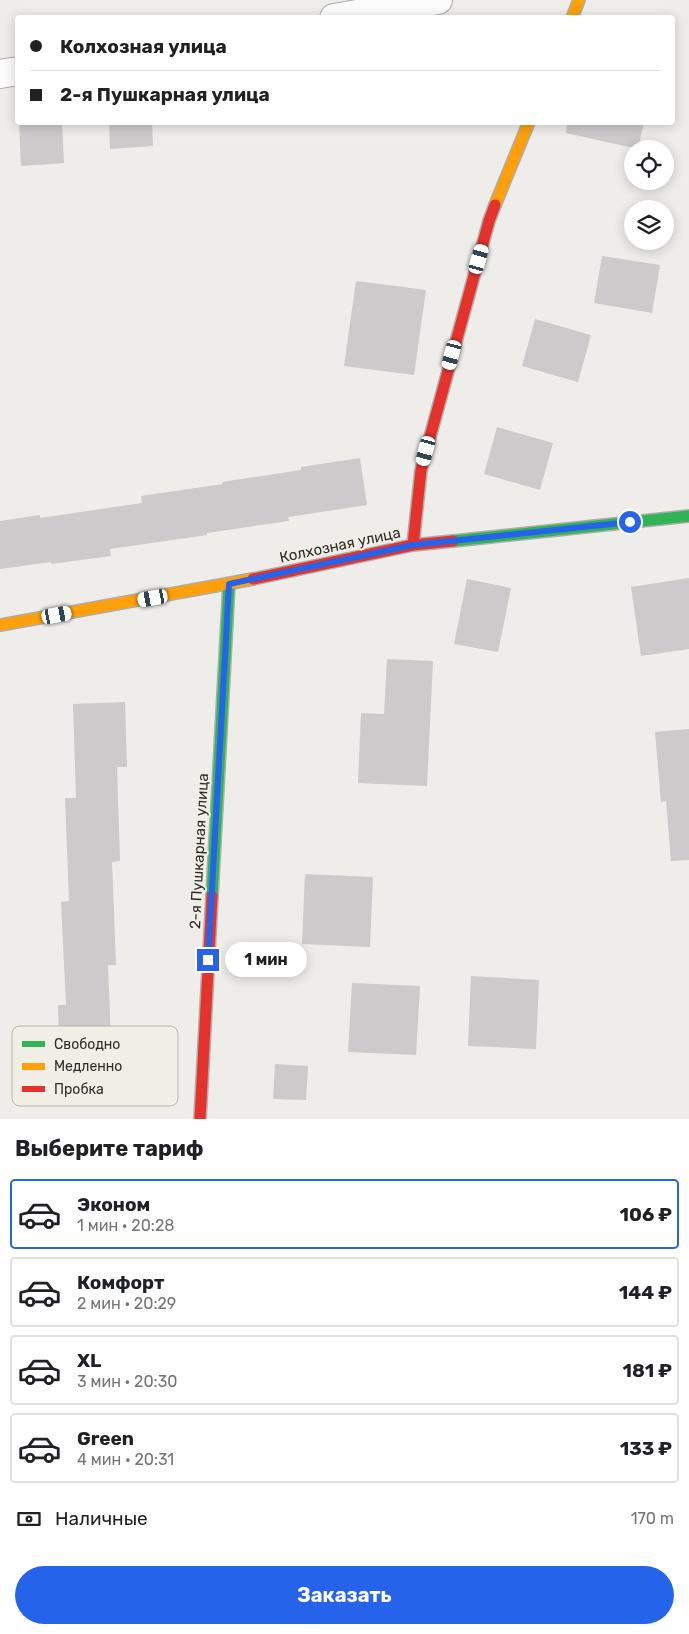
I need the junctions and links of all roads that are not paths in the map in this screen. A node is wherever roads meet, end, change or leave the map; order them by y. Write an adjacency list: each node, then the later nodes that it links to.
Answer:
1 (438, 0): 3 (street)
2 (579, 0): 4 (street)
3 (351, 15)
4 (573, 15)
5 (15, 72): 6 (street)
6 (0, 74)
7 (528, 125): 9 (street)
8 (689, 516): 9 (street, Колхозная улица)
9 (413, 545): 10 (street, Колхозная улица)
10 (229, 584): 11 (street, Колхозная улица); 12 (street, 2-я Пушкарная улица)
11 (0, 625)
12 (200, 1119)

